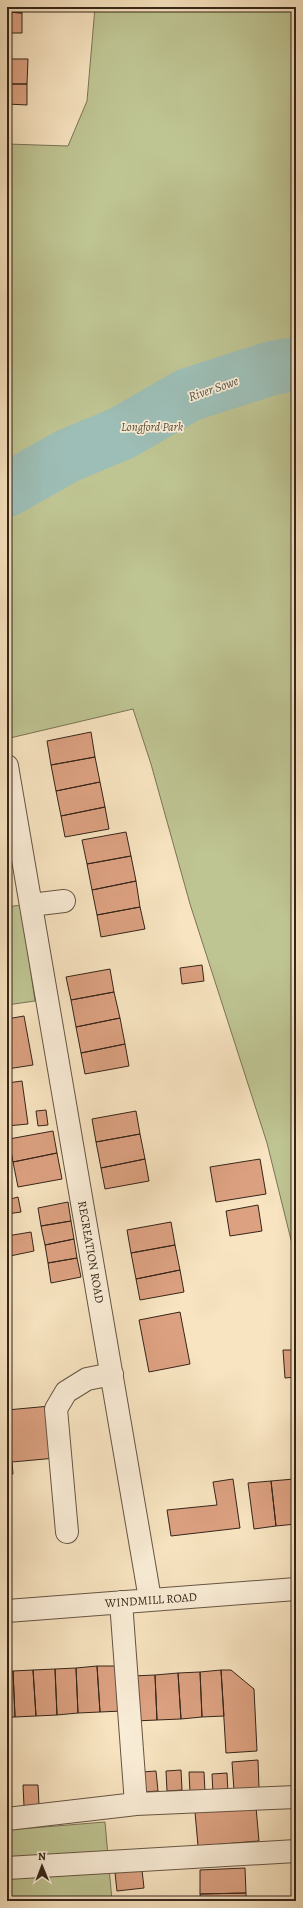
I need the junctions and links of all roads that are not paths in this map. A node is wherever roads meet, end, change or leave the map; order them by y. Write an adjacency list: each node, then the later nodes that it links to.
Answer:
1 (7, 766): 3 (street, RECREATION ROAD)
2 (64, 901): 3 (street)
3 (31, 905): 4 (street, RECREATION ROAD)
4 (112, 1374): 5 (street); 7 (street, RECREATION ROAD)
5 (67, 1532)
6 (296, 1590): 7 (street, WINDMILL ROAD)
7 (150, 1599): 8 (street, WINDMILL ROAD)
8 (121, 1602): 9 (street, WINDMILL ROAD); 11 (street)
9 (7, 1611)
10 (296, 1797): 11 (street)
11 (136, 1804): 12 (street)
12 (7, 1819)
13 (296, 1851): 14 (street)
14 (7, 1868)

